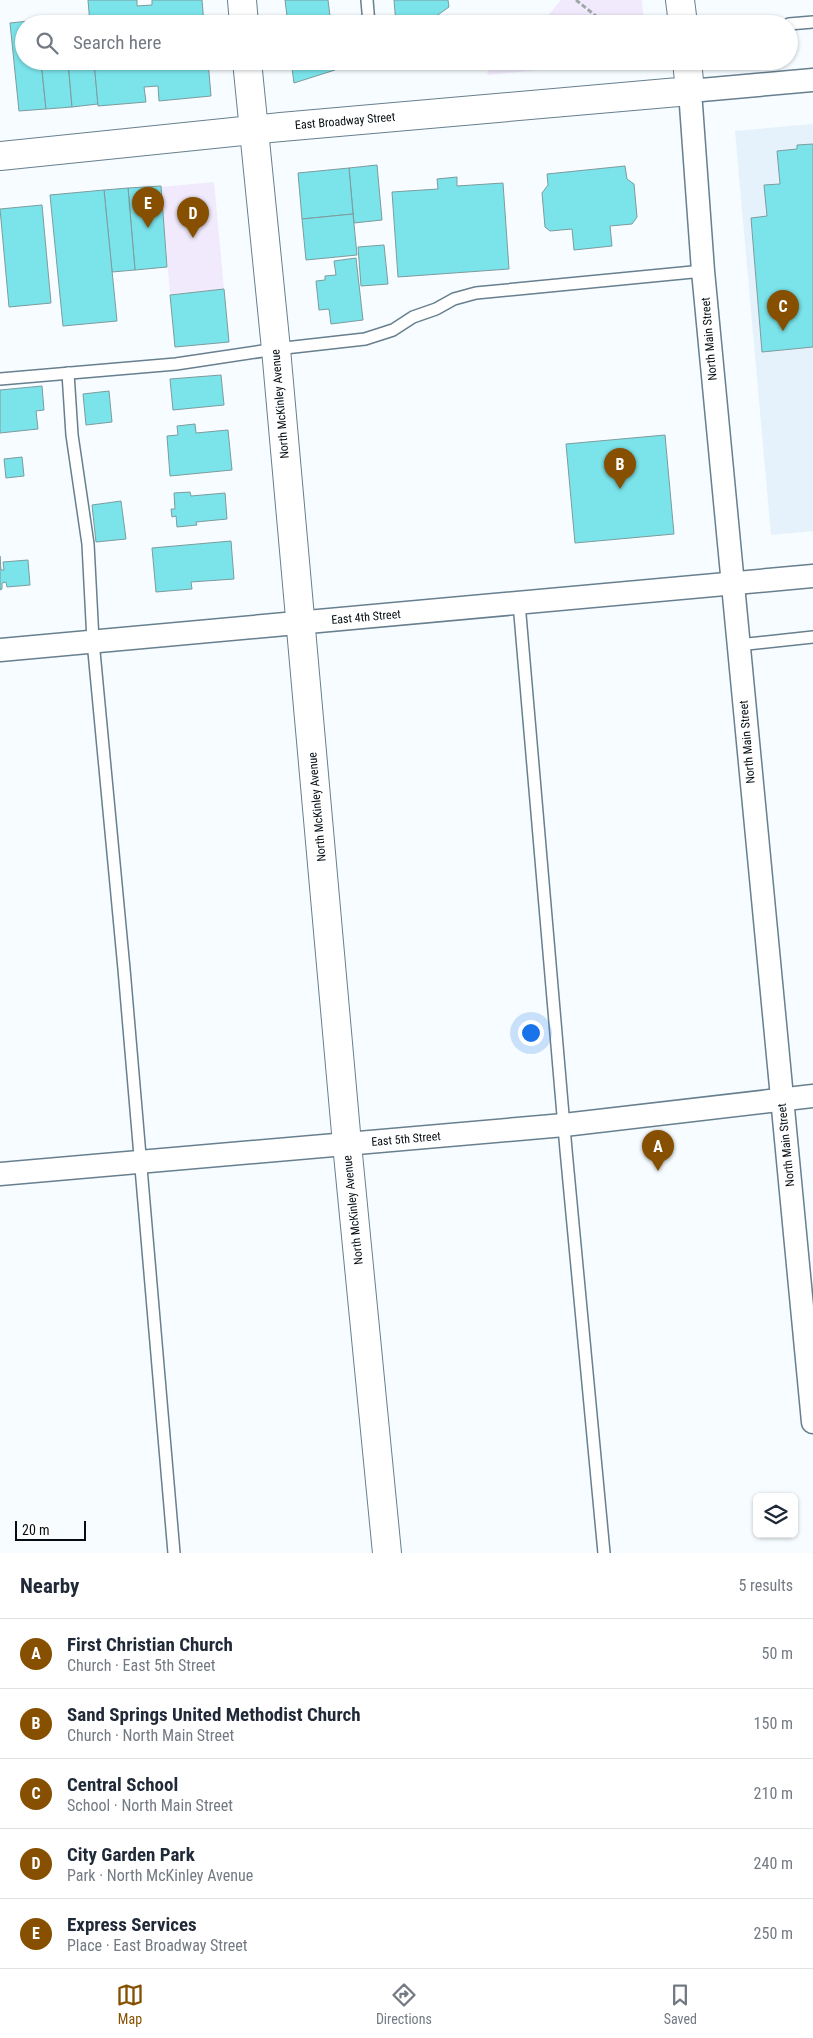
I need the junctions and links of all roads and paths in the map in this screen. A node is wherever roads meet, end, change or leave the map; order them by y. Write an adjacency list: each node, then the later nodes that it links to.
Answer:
1 (242, 0): 5 (main road)
2 (367, 0): 6 (lane)
3 (576, 0): 7 (path)
4 (680, 0): 8 (main road)
5 (243, 15)
6 (368, 15)
7 (595, 15)
8 (682, 15)
9 (813, 22): 10 (lane)
10 (798, 23)
11 (248, 70): 15 (main road, North McKinley Avenue)
12 (688, 70): 14 (main road, North Main Street)
13 (813, 80): 14 (street)
14 (690, 91): 15 (main road, East Broadway Street); 17 (street, North Main Street)
15 (254, 130): 16 (main road, East Broadway Street); 18 (main road, North McKinley Avenue)
16 (0, 156)
17 (703, 272): 18 (lane); 22 (street, North Main Street)
18 (276, 350): 19 (lane); 24 (main road, North McKinley Avenue)
19 (68, 373): 20 (lane); 26 (lane)
20 (0, 378)
21 (813, 576): 22 (street, East 4th Street)
22 (732, 584): 23 (street, East 4th Street); 27 (street, North Main Street)
23 (519, 603): 24 (street, East 4th Street); 31 (lane)
24 (300, 623): 26 (street, East 4th Street); 32 (main road, North McKinley Avenue)
25 (813, 637): 27 (lane)
26 (93, 641): 28 (street, East 4th Street); 33 (lane)
27 (738, 645): 30 (street, North Main Street)
28 (0, 650)
29 (813, 1096): 30 (street, East 5th Street)
30 (781, 1099): 31 (street, East 5th Street); 35 (street, North Main Street)
31 (564, 1125): 32 (street, East 5th Street); 38 (lane)
32 (347, 1144): 33 (street, East 5th Street); 37 (main road, North McKinley Avenue)
33 (140, 1161): 34 (street, East 5th Street); 36 (lane)
34 (0, 1174)
35 (813, 1422)
36 (174, 1553)
37 (387, 1553)
38 (604, 1553)

